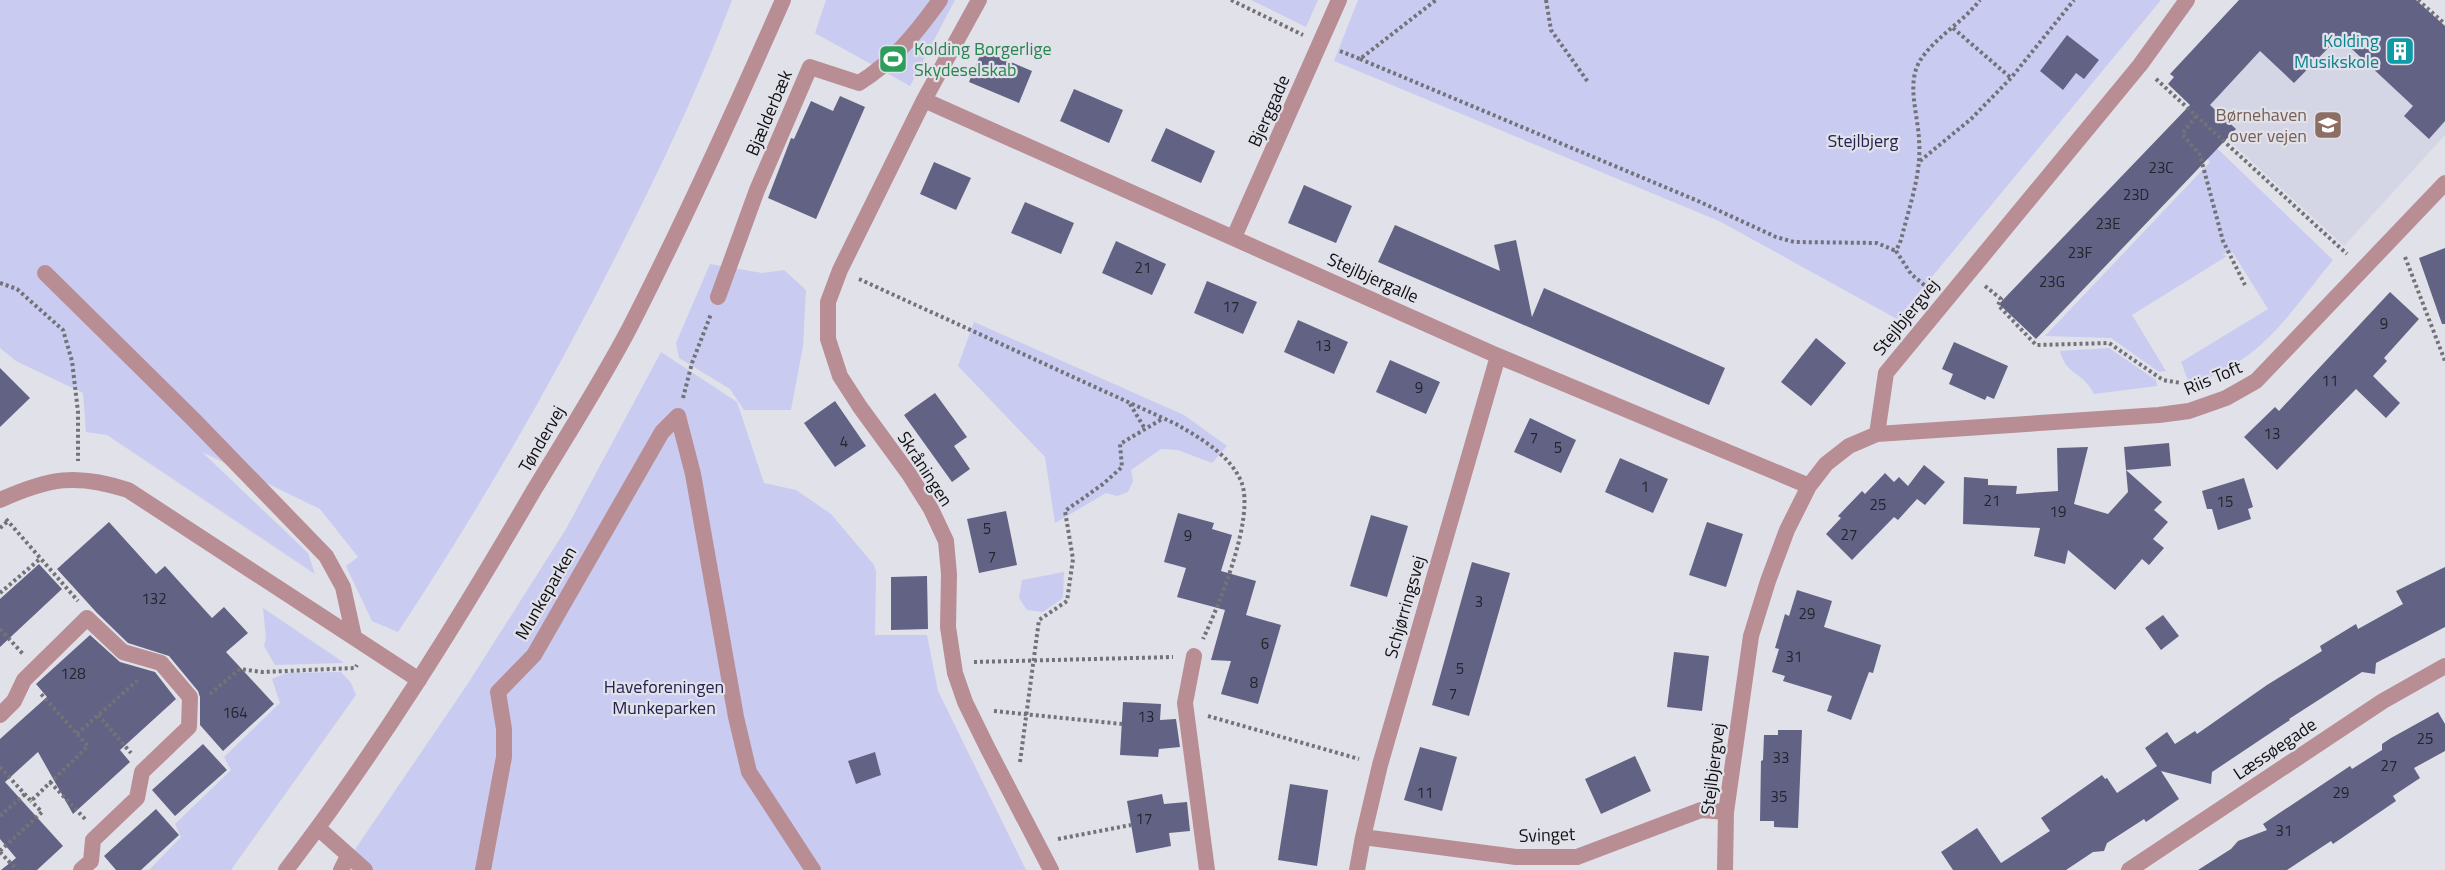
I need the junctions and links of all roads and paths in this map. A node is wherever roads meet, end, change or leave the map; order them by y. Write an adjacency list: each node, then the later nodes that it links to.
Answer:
1 (783, 0): 60 (street, Tøndervej)
2 (940, 0): 32 (street, Bjælderbæk)
3 (979, 0): 19 (street)
4 (1231, 0): 14 (path)
5 (1339, 0): 14 (street, Bjerggade)
6 (1436, 0): 15 (path)
7 (1546, 0): 18 (path)
8 (1980, 0): 13 (path)
9 (2074, 0): 17 (path)
10 (2187, 0): 16 (street, Stejlbjergvej)
11 (2418, 0): 12 (path)
12 (2445, 24)
13 (1953, 28): 17 (path); 21 (path)
14 (1316, 41): 15 (path); 23 (street, Bjerggade)
15 (1360, 59): 25 (path)
16 (2140, 64): 20 (path); 28 (street, Stejlbjergvej)
17 (2011, 78): 21 (path)
18 (1588, 82)
19 (924, 100): 23 (street, Stejlbjergalle); 27 (street, Skråningen)
20 (2196, 116): 26 (path); 31 (path)
21 (1920, 161): 25 (path)
22 (2445, 183): 24 (street, Riis Toft)
23 (1234, 237): 34 (street, Stejlbjergalle)
24 (2395, 237): 26 (street, Riis Toft); 35 (path)
25 (1896, 251): 33 (path)
26 (2363, 269): 41 (street, Riis Toft)
27 (840, 270): 37 (path); 57 (street, Skråningen)
28 (1968, 272): 33 (street, Stejlbjergvej); 36 (path)
29 (45, 273): 52 (street)
30 (0, 283): 42 (path)
31 (2245, 285)
32 (718, 297): 38 (path)
33 (1944, 301): 41 (street, Stejlbjergvej)
34 (1498, 356): 43 (street, Stejlbjergalle); 69 (street, Schjørringsvej)
35 (2445, 361)
36 (2181, 383)
37 (1130, 404): 39 (path); 40 (path)
38 (678, 416): 89 (street, Munkeparken); 90 (street)
39 (1163, 418): 40 (path); 53 (path)
40 (1145, 429): 55 (path)
41 (1877, 434): 43 (street, Stejlbjergvej)
42 (74, 479): 44 (street); 52 (street)
43 (1809, 486): 76 (street, Stejlbjergvej)
44 (2, 508): 46 (path)
45 (17, 515): 46 (path)
46 (8, 521): 47 (path); 48 (path)
47 (0, 528)
48 (41, 558): 49 (path); 50 (path)
49 (0, 593)
50 (87, 618): 56 (street); 59 (street)
51 (0, 629): 59 (path)
52 (354, 637): 60 (street)
53 (1194, 656): 55 (path); 63 (street)
54 (350, 657): 61 (path)
55 (1035, 660): 57 (path); 64 (path)
56 (158, 663): 61 (street); 66 (path)
57 (954, 663): 62 (street, Skråningen)
58 (2445, 666): 95 (street, Læssøegade)
59 (31, 673): 65 (street); 68 (path)
60 (419, 680): 79 (street, Tøndervej)
61 (190, 708): 71 (street)
62 (969, 710): 64 (path); 74 (street, Skråningen)
63 (1186, 710): 69 (path); 92 (street)
64 (1027, 713): 67 (path); 74 (path)
65 (0, 715)
66 (98, 715): 68 (path); 71 (path)
67 (1122, 724)
68 (77, 734): 72 (path)
69 (1380, 765): 81 (street, Schjørringsvej)
70 (0, 767): 73 (path)
71 (145, 769): 80 (street)
72 (50, 782): 75 (path); 80 (path)
73 (25, 794): 75 (path); 77 (path)
74 (1015, 799): 82 (street, Skråningen)
75 (31, 801): 83 (path)
76 (1726, 812): 81 (street, Svinget); 94 (street, Stejlbjergvej)
77 (0, 816)
78 (1131, 825): 82 (path)
79 (318, 828): 84 (street); 87 (street, Tøndervej)
80 (99, 834): 86 (street)
81 (1363, 837): 93 (street, Schjørringsvej)
82 (1037, 843): 91 (street, Skråningen)
83 (0, 851): 85 (path)
84 (344, 863): 88 (street)
85 (16, 870)
86 (81, 870)
87 (286, 870)
88 (365, 870)
89 (483, 870)
90 (813, 870)
91 (1051, 870)
92 (1207, 870)
93 (1358, 870)
94 (1725, 870)
95 (2129, 870)

